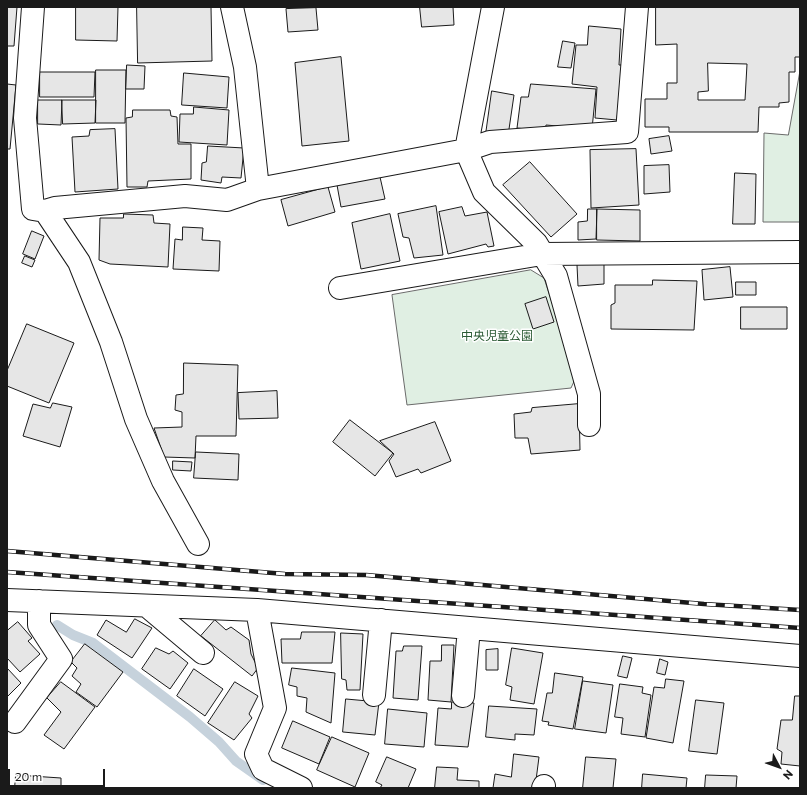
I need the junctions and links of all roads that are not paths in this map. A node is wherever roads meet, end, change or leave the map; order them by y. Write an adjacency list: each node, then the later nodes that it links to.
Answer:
1 (33, 7): 7 (street)
2 (232, 7): 6 (street)
3 (493, 7): 5 (street)
4 (637, 7): 5 (street)
5 (466, 150): 6 (street); 9 (street)
6 (258, 189): 7 (street)
7 (45, 211): 12 (street)
8 (800, 252): 9 (street)
9 (542, 254): 10 (street); 11 (street)
10 (340, 288)
11 (589, 426)
12 (198, 544)
13 (7, 600): 14 (street)
14 (39, 601): 15 (street); 23 (street)
15 (147, 606): 16 (street); 19 (street)
16 (257, 610): 17 (street); 24 (street)
17 (381, 620): 18 (street); 21 (street)
18 (469, 628): 20 (street); 22 (street)
19 (203, 653)
20 (800, 656)
21 (374, 695)
22 (463, 696)
23 (15, 722)
24 (301, 788)

